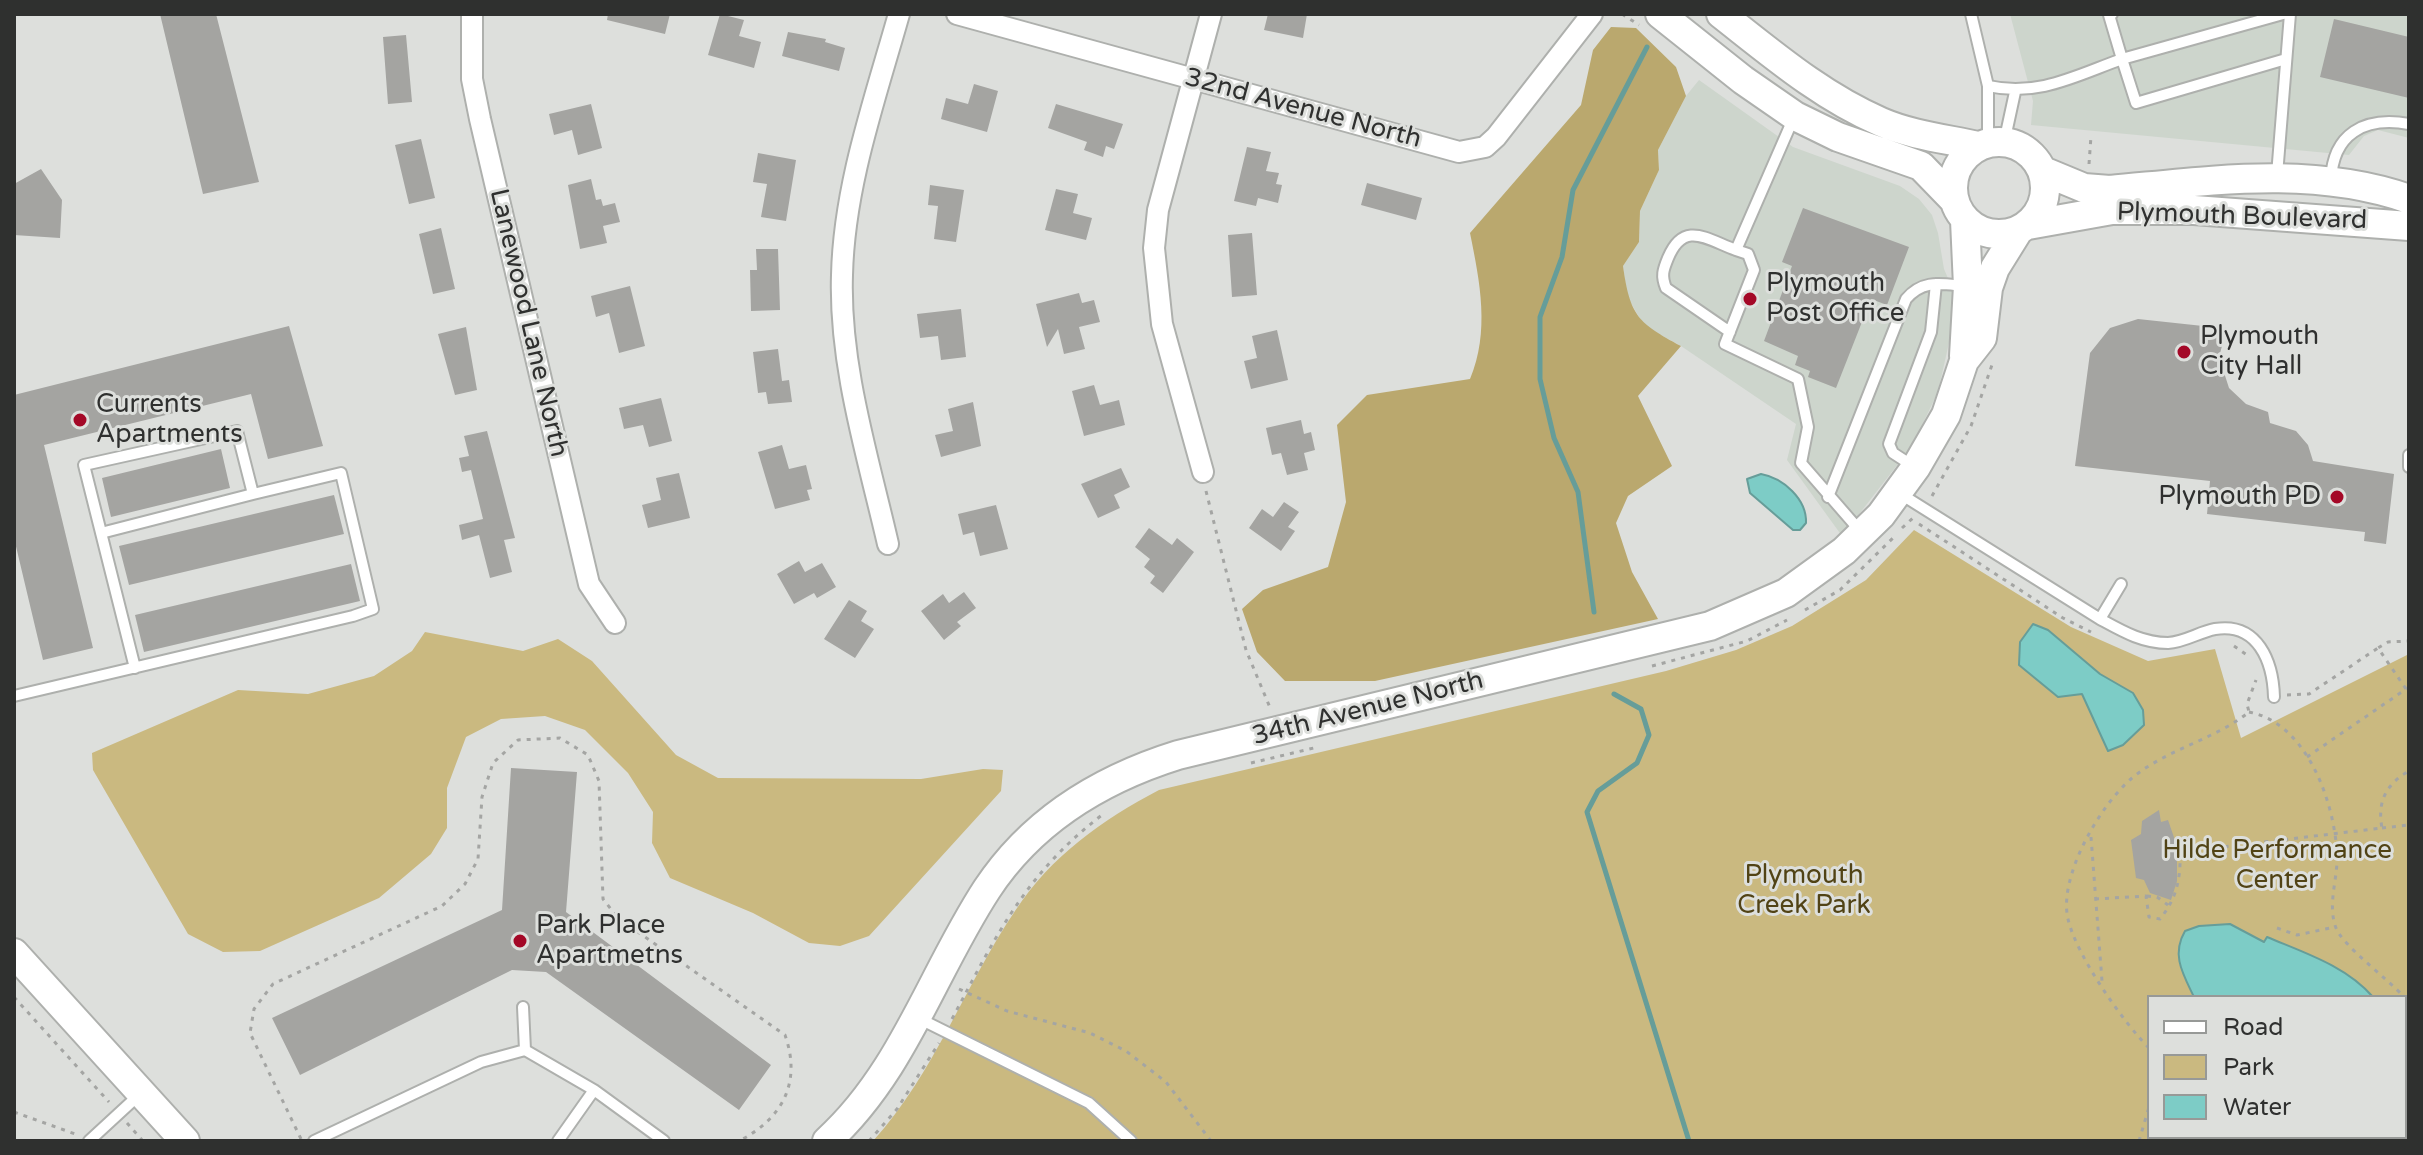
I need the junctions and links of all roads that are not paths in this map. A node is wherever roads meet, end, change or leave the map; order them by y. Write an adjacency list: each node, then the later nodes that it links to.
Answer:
1 (472, 14): 44 (street, Lanewood Lane North)
2 (899, 14): 41 (street)
3 (957, 14): 14 (street, 32nd Avenue North)
4 (1211, 14): 14 (street)
5 (1592, 14): 14 (street, 32nd Avenue North)
6 (1660, 14): 17 (street)
7 (1721, 14): 19 (street)
8 (1971, 14): 15 (lane)
9 (2112, 14): 12 (lane)
10 (2283, 14): 12 (lane)
11 (2290, 14): 13 (lane)
12 (2122, 59): 13 (lane); 16 (lane)
13 (2286, 59): 21 (lane)
14 (1193, 78): 35 (street)
15 (1988, 86): 16 (lane); 19 (lane)
16 (2015, 92): 19 (lane)
17 (1795, 116): 24 (street); 27 (lane)
18 (2409, 124): 22 (lane)
19 (1991, 144): 20 (street); 24 (street)
20 (2043, 171): 21 (street, Plymouth Boulevard); 26 (street)
21 (2277, 177): 22 (street, Plymouth Boulevard)
22 (2331, 181): 23 (street, Plymouth Boulevard)
23 (2409, 199)
24 (1959, 210): 26 (street); 29 (street, 34th Avenue North)
25 (2409, 226): 26 (street, Plymouth Boulevard)
26 (2023, 228): 31 (street, 34th Avenue North)
27 (1736, 250): 30 (lane); 30 (lane)
28 (1936, 284): 29 (lane); 33 (lane); 38 (lane)
29 (1968, 286): 31 (street, 34th Avenue North)
30 (1730, 332): 38 (lane)
31 (1964, 361): 33 (street, 34th Avenue North)
32 (2409, 455): 34 (lane)
33 (1916, 467): 36 (street, 34th Avenue North)
34 (2409, 467)
35 (1203, 472)
36 (1897, 492): 40 (street, 34th Avenue North); 43 (lane)
37 (253, 494): 39 (lane); 39 (lane); 45 (lane)
38 (1828, 497): 40 (lane)
39 (101, 533): 45 (lane)
40 (1863, 533): 50 (street, 34th Avenue North)
41 (888, 544)
42 (2121, 584): 43 (lane)
43 (2100, 619): 47 (lane)
44 (615, 623)
45 (135, 668): 46 (lane)
46 (14, 696)
47 (2274, 697)
48 (14, 953): 53 (street)
49 (523, 1007): 51 (lane)
50 (917, 1018): 59 (street, 34th Avenue North); 60 (lane)
51 (525, 1050): 52 (lane); 56 (lane)
52 (594, 1090): 57 (lane); 58 (lane)
53 (140, 1094): 54 (lane); 55 (street)
54 (91, 1140)
55 (185, 1141)
56 (314, 1141)
57 (558, 1141)
58 (664, 1141)
59 (827, 1141)
60 (1131, 1141)

